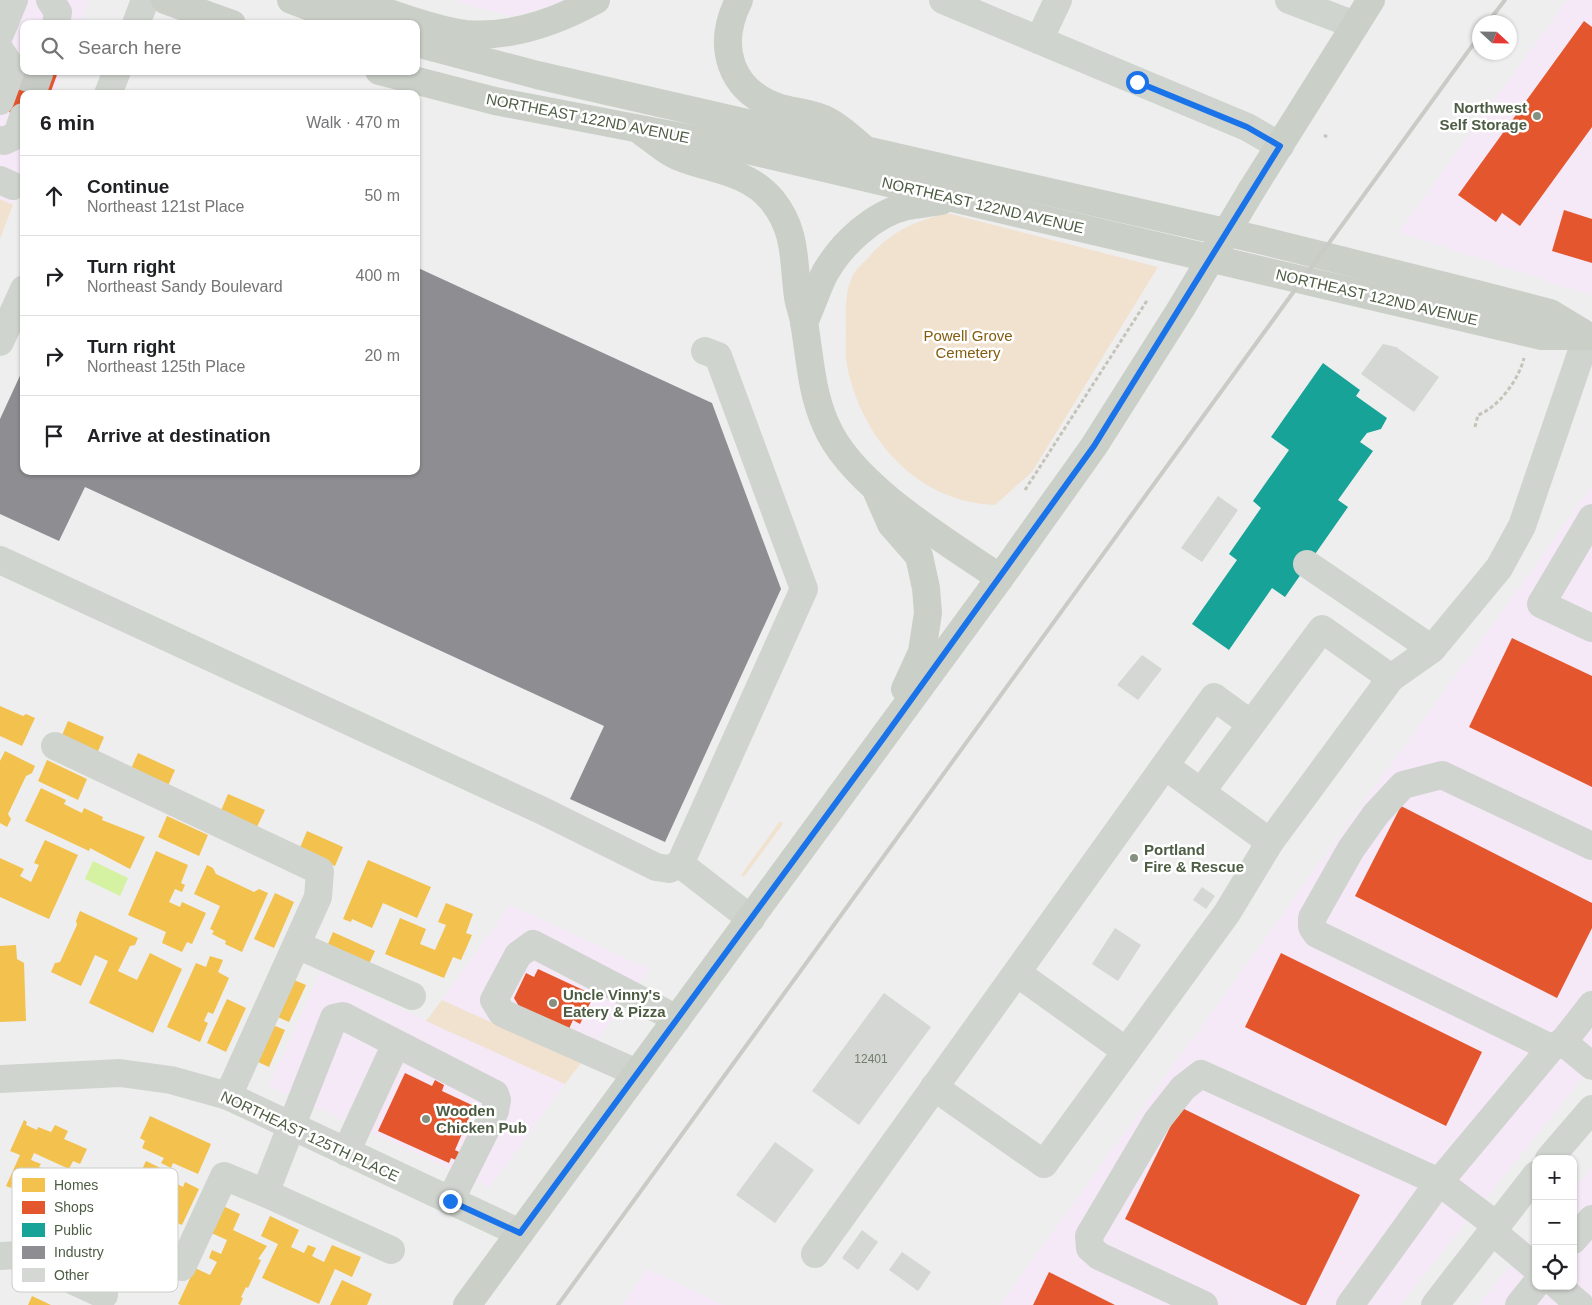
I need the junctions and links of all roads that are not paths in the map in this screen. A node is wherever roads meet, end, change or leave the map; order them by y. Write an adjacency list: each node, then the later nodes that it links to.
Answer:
1 (50, 0): 12 (street)
2 (144, 0): 13 (street)
3 (165, 0): 14 (main road)
4 (291, 0): 15 (main road)
5 (332, 0): 16 (main road)
6 (596, 0): 17 (main road)
7 (738, 0): 30 (main road)
8 (943, 0): 19 (street)
9 (1058, 0): 19 (street)
10 (1289, 0): 18 (street)
11 (1371, 0): 18 (main road)
12 (57, 20)
13 (137, 20)
14 (221, 20)
15 (345, 20)
16 (416, 20)
17 (420, 21)
18 (1355, 25): 29 (main road)
19 (1039, 40): 29 (street)
20 (420, 45): 30 (main road, NORTHEAST 122ND AVENUE)
21 (0, 50): 25 (street)
22 (115, 75): 24 (street)
23 (394, 75): 27 (main road, NORTHEAST 122ND AVENUE)
24 (110, 90)
25 (0, 101)
26 (20, 126): 28 (street)
27 (635, 128): 31 (main road, NORTHEAST 122ND AVENUE); 33 (main road)
28 (0, 140)
29 (1280, 146): 41 (main road, bridge)
30 (869, 152): 34 (main road, NORTHEAST 122ND AVENUE)
31 (955, 199): 33 (main road); 34 (main road, NORTHEAST 122ND AVENUE)
32 (20, 298): 35 (street)
33 (804, 322): 37 (main road)
34 (1590, 337): 43 (street)
35 (0, 342)
36 (705, 351): 52 (street)
37 (875, 489): 41 (main road); 46 (main road)
38 (1592, 518): 42 (street)
39 (0, 560): 52 (street)
40 (1307, 564): 43 (street)
41 (1000, 578): 46 (main road)
42 (1592, 628)
43 (1432, 649): 44 (street)
44 (1391, 678): 45 (street); 50 (street)
45 (1251, 724): 48 (street); 49 (street)
46 (885, 736): 53 (main road)
47 (55, 746): 54 (street)
48 (1165, 766): 49 (street); 55 (street)
49 (1201, 792): 50 (street)
50 (1270, 842): 61 (street)
51 (1592, 846): 60 (street)
52 (680, 864): 53 (street)
53 (752, 919): 58 (main road)
54 (297, 945): 56 (street); 66 (street)
55 (1017, 972): 61 (street); 65 (street)
56 (412, 996)
57 (1592, 1005): 60 (street)
58 (677, 1020): 63 (main road); 63 (street)
59 (396, 1044): 68 (street); 69 (street); 74 (street)
60 (1557, 1045): 62 (street); 72 (street)
61 (1126, 1052): 65 (street)
62 (1592, 1066)
63 (637, 1073): 77 (main road)
64 (0, 1079): 66 (street, NORTHEAST 125TH PLACE)
65 (934, 1087): 80 (street)
66 (228, 1096): 68 (street, NORTHEAST 125TH PLACE)
67 (1592, 1109): 70 (street)
68 (292, 1126): 69 (street, NORTHEAST 125TH PLACE); 73 (street)
69 (346, 1152): 74 (street, NORTHEAST 125TH PLACE)
70 (1552, 1155)
71 (1532, 1180): 76 (street)
72 (1439, 1182): 76 (street); 88 (street); 89 (street)
73 (265, 1193): 79 (street); 82 (street)
74 (450, 1201): 77 (street, NORTHEAST 125TH PLACE)
75 (1592, 1218): 78 (street)
76 (1494, 1228): 81 (street); 90 (street)
77 (520, 1233): 87 (main road)
78 (1577, 1235)
79 (390, 1250)
80 (815, 1254)
81 (1532, 1264)
82 (182, 1268)
83 (1532, 1289): 91 (street)
84 (1563, 1290): 92 (street)
85 (98, 1292): 86 (street)
86 (104, 1295)
87 (467, 1305)
88 (1204, 1305)
89 (1350, 1305)
90 (1435, 1305)
91 (1519, 1305)
92 (1580, 1305)

